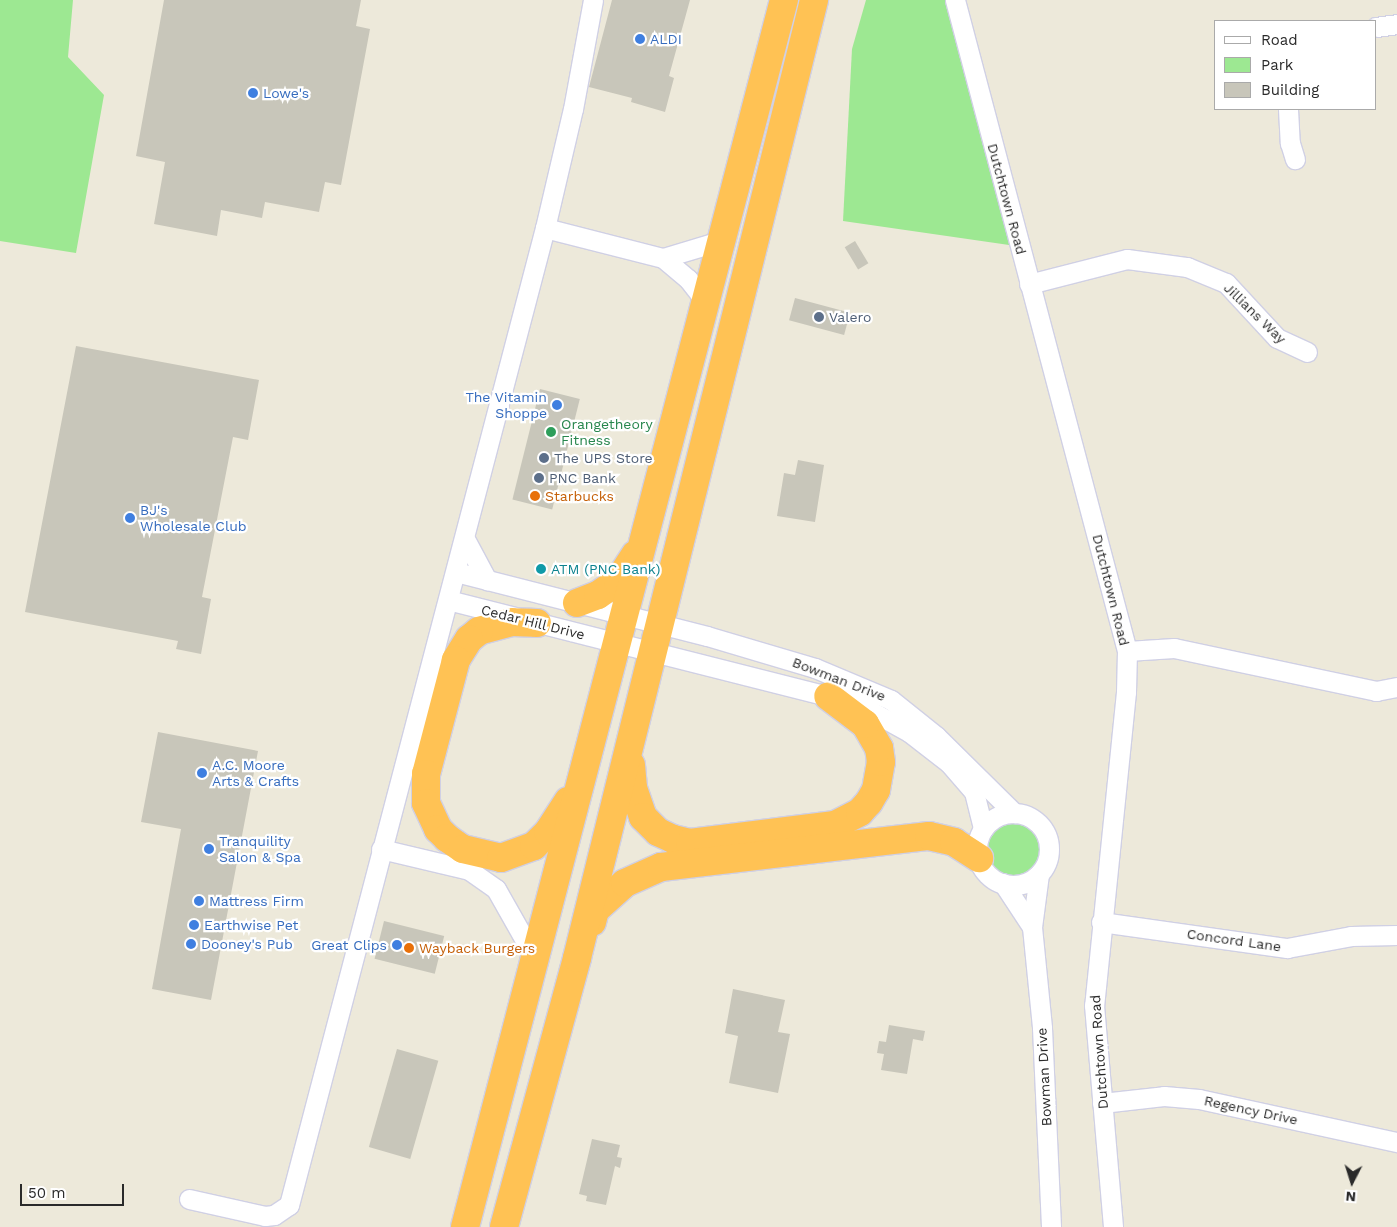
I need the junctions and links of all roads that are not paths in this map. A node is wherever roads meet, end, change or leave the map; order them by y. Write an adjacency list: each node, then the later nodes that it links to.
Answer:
1 (593, 0): 9 (street)
2 (784, 0): 10 (highway)
3 (814, 0): 23 (highway)
4 (955, 0): 12 (street, Dutchtown Road)
5 (1397, 24): 6 (street)
6 (1377, 27)
7 (1288, 110): 8 (street)
8 (1295, 159)
9 (545, 228): 11 (street); 15 (street)
10 (723, 240): 11 (street); 13 (highway)
11 (663, 258): 13 (street)
12 (1029, 284): 14 (street, Jillians Way); 25 (street, Dutchtown Road)
13 (707, 303): 16 (highway)
14 (1307, 352)
15 (465, 539): 17 (street); 18 (street)
16 (643, 543): 20 (highway); 21 (highway)
17 (456, 572): 18 (street); 19 (street)
18 (487, 580): 20 (street)
19 (448, 600): 22 (street, Cedar Hill Drive); 33 (street)
20 (577, 602): 21 (street)
21 (625, 615): 23 (street, Bowman Drive); 24 (highway)
22 (537, 623): 24 (street, Cedar Hill Drive); 30 (highway)
23 (661, 624): 26 (highway); 31 (street, Bowman Drive)
24 (619, 644): 26 (street, Bowman Drive); 30 (highway)
25 (1127, 651): 27 (street); 37 (street, Dutchtown Road)
26 (653, 652): 28 (street, Bowman Drive); 29 (highway)
27 (1397, 687)
28 (828, 696): 29 (highway); 32 (street, Bowman Drive)
29 (639, 709): 41 (highway)
30 (587, 764): 40 (highway)
31 (1014, 813): 32 (street); 35 (street)
32 (983, 829): 34 (street)
33 (381, 849): 40 (street); 44 (street)
34 (979, 858): 36 (street); 41 (highway)
35 (1038, 874): 36 (street); 38 (street, Bowman Drive)
36 (1003, 883): 38 (street, Bowman Drive)
37 (1101, 922): 39 (street, Concord Lane); 42 (street, Dutchtown Road)
38 (1032, 927): 47 (street, Bowman Drive)
39 (1397, 935)
40 (535, 958): 45 (highway)
41 (577, 958): 46 (highway)
42 (1102, 1103): 43 (street, Regency Drive); 48 (street, Dutchtown Road)
43 (1397, 1142)
44 (189, 1199)
45 (465, 1227)
46 (504, 1227)
47 (1051, 1227)
48 (1113, 1227)

